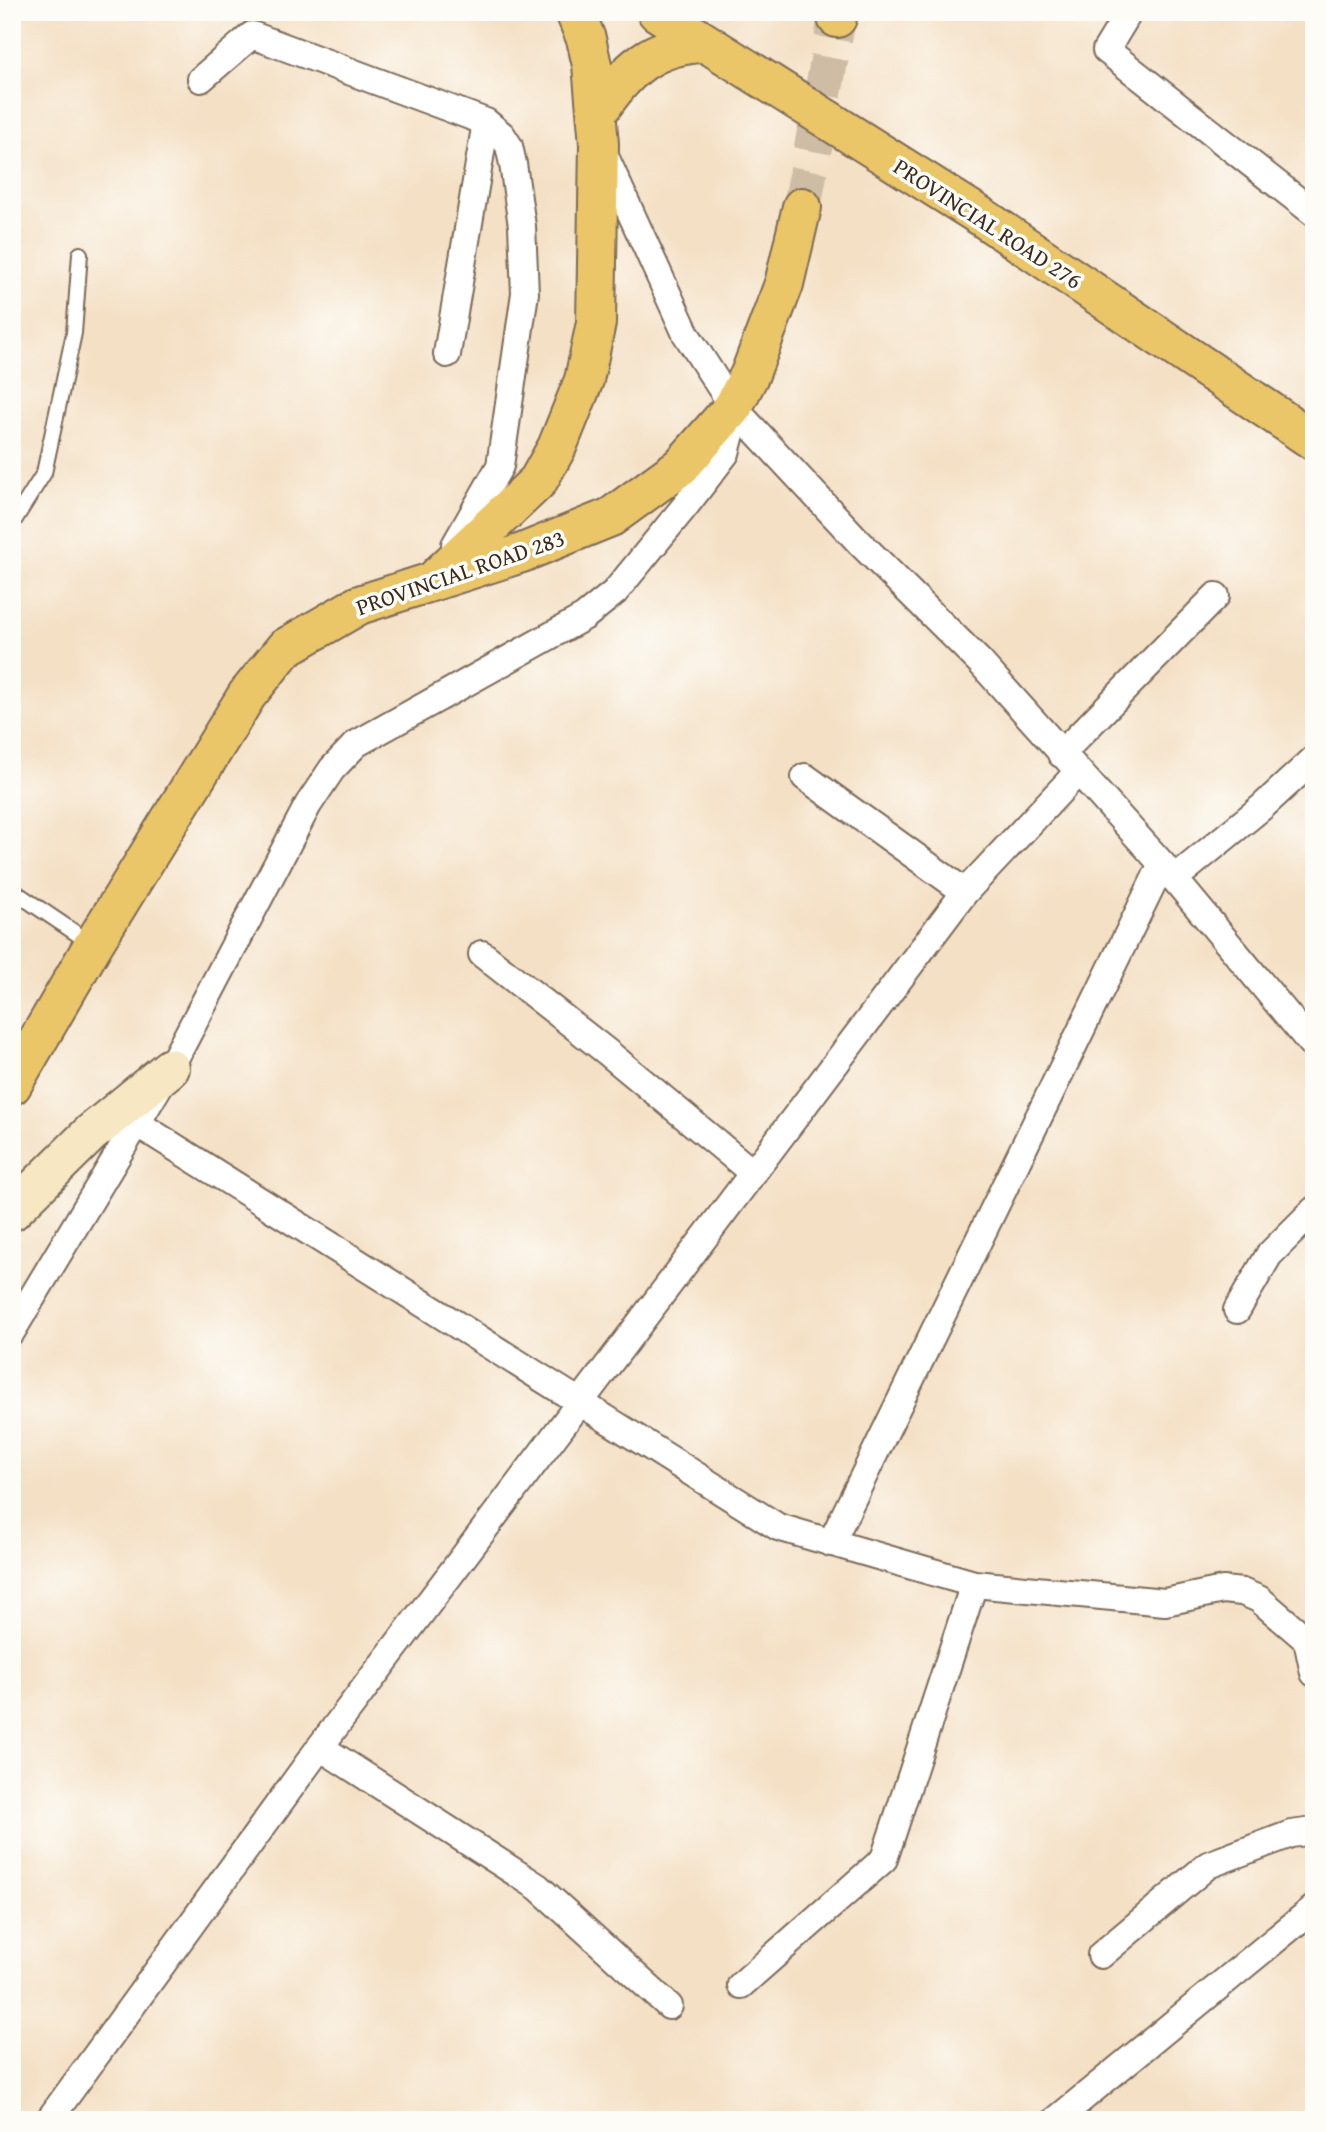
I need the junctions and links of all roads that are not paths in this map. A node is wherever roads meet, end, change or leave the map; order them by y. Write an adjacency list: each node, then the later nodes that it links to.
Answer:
1 (575, 12): 7 (main road)
2 (657, 12): 4 (main road, PROVINCIAL ROAD 276)
3 (1129, 12): 9 (street)
4 (706, 43): 7 (main road); 13 (main road, PROVINCIAL ROAD 276)
5 (201, 79): 6 (street)
6 (486, 122): 11 (street); 15 (street)
7 (598, 128): 12 (street); 15 (main road)
8 (802, 206): 12 (main road, PROVINCIAL ROAD 283)
9 (1314, 213)
10 (80, 254): 14 (lane)
11 (447, 354)
12 (733, 407): 15 (main road, PROVINCIAL ROAD 283); 18 (street); 26 (street)
13 (1314, 441)
14 (12, 524)
15 (429, 584): 23 (main road, PROVINCIAL ROAD 283)
16 (1216, 596): 18 (street)
17 (1314, 760): 20 (street)
18 (1070, 763): 20 (street); 22 (street)
19 (805, 777): 22 (street)
20 (1168, 872): 25 (street); 35 (street)
21 (12, 890): 23 (lane)
22 (965, 892): 29 (street)
23 (93, 945): 27 (main road, PROVINCIAL ROAD 283)
24 (482, 954): 29 (street)
25 (1314, 1047)
26 (170, 1068): 28 (street); 31 (main road)
27 (12, 1085)
28 (138, 1124): 33 (street); 34 (street)
29 (753, 1173): 34 (street)
30 (1314, 1210): 32 (street)
31 (12, 1211)
32 (1237, 1310)
33 (12, 1331)
34 (581, 1402): 35 (street); 39 (street)
35 (831, 1543): 36 (street)
36 (974, 1584): 37 (street); 43 (street)
37 (1310, 1639): 38 (street)
38 (1314, 1673)
39 (320, 1747): 44 (street); 45 (street)
40 (1314, 1831): 42 (street)
41 (1314, 1908): 46 (street)
42 (1101, 1955)
43 (741, 1985)
44 (669, 2006)
45 (49, 2120)
46 (1056, 2120)

